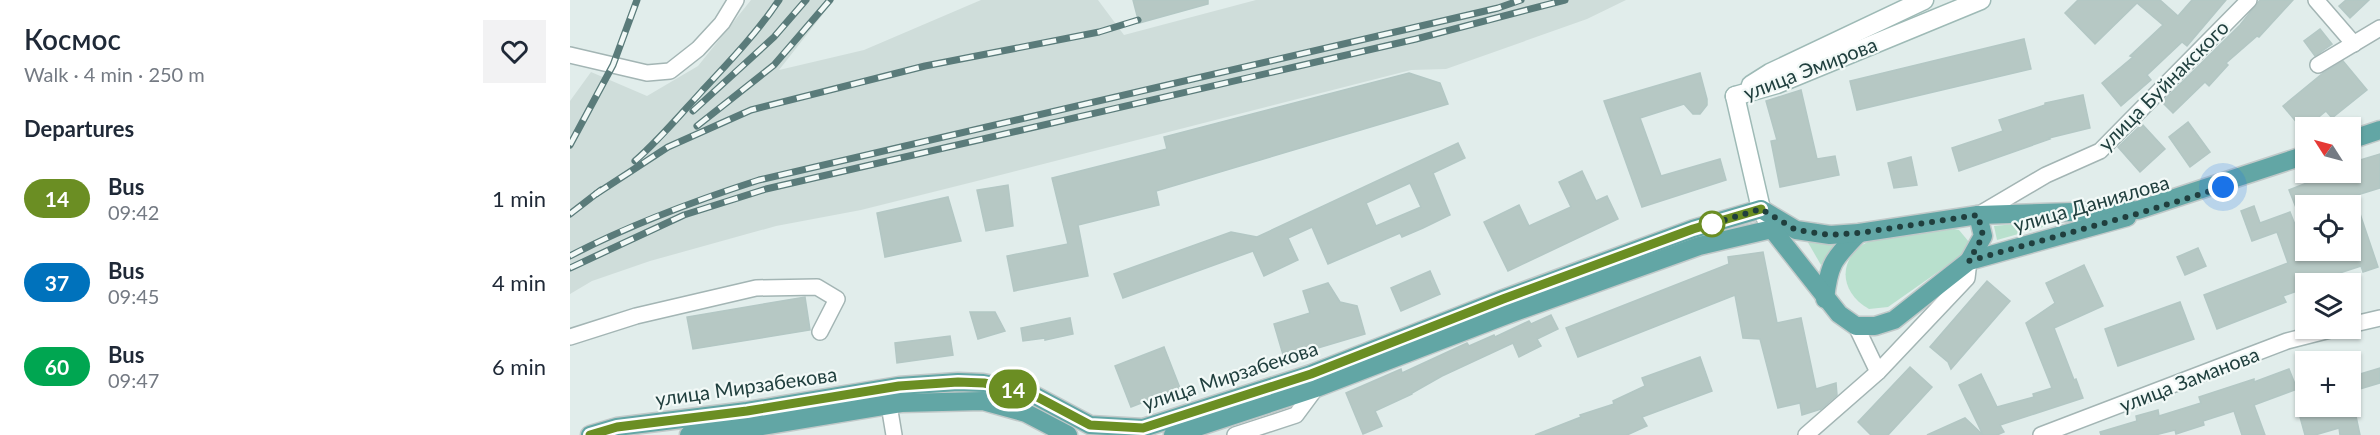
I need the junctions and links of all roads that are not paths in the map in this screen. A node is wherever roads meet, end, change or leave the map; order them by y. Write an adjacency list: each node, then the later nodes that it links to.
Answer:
1 (736, 0): 8 (street)
2 (1924, 0): 10 (street, улица Эмирова)
3 (1981, 0): 10 (street, улица Эмирова)
4 (2249, 0): 18 (street, улица Буйнакского)
5 (2316, 0): 7 (street)
6 (2380, 28): 7 (street)
7 (2354, 44): 9 (street)
8 (570, 55)
9 (2318, 65)
10 (1735, 96): 17 (street)
11 (2380, 130): 12 (main road)
12 (2361, 136)
13 (2380, 136): 14 (main road)
14 (2361, 142)
15 (2295, 159): 18 (main road, улица Даниялова)
16 (2295, 164): 21 (main road, улица Даниялова)
17 (1761, 209): 19 (street); 20 (main road, улица Даниялова); 30 (main road, улица Мирзабекова)
18 (1978, 215): 20 (main road, улица Даниялова); 21 (main road)
19 (1772, 229): 22 (main road); 30 (main road, улица Мирзабекова)
20 (1859, 233): 22 (main road)
21 (1969, 261): 25 (main road, улица Даниялова); 29 (street)
22 (1825, 299): 25 (main road)
23 (2380, 318): 24 (street)
24 (2361, 323)
25 (1856, 326): 29 (street)
26 (820, 332): 27 (street)
27 (570, 337)
28 (2295, 339): 40 (street, улица Заманова)
29 (1878, 372): 39 (street)
30 (1313, 381): 33 (main road, улица Мирзабекова); 37 (main road, улица Мирзабекова); 38 (street)
31 (889, 405): 32 (main road, улица Мирзабекова); 35 (street); 36 (main road, улица Мирзабекова)
32 (749, 431): 34 (main road, улица Мирзабекова)
33 (590, 435)
34 (689, 435)
35 (894, 435)
36 (1068, 435)
37 (1173, 435)
38 (1235, 435)
39 (1806, 435)
40 (2041, 435)

